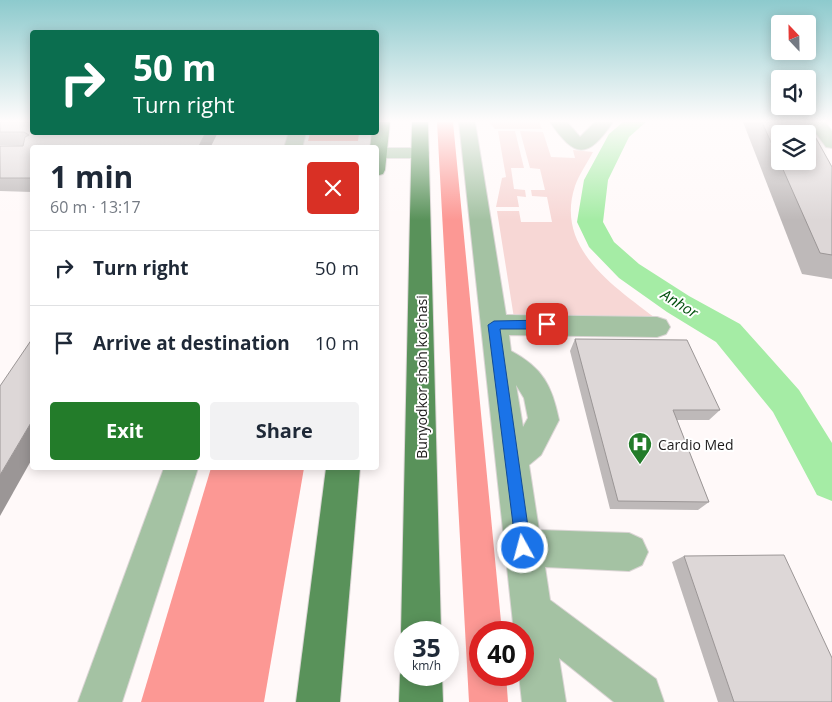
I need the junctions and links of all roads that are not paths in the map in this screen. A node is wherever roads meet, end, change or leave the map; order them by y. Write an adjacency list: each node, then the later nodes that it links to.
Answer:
1 (407, 155): 4 (street)
2 (420, 155): 12 (main road, Bunyodkor shoh ko'chasi)
3 (471, 155): 5 (street)
4 (379, 159)
5 (494, 325): 6 (street); 9 (street)
6 (657, 328)
7 (180, 470): 14 (street)
8 (344, 470): 15 (main road)
9 (523, 548): 10 (street); 11 (street)
10 (629, 552)
11 (532, 611): 17 (street); 18 (street)
12 (421, 621)
13 (421, 686): 16 (main road)
14 (100, 702)
15 (318, 702)
16 (422, 702)
17 (544, 702)
18 (642, 702)

